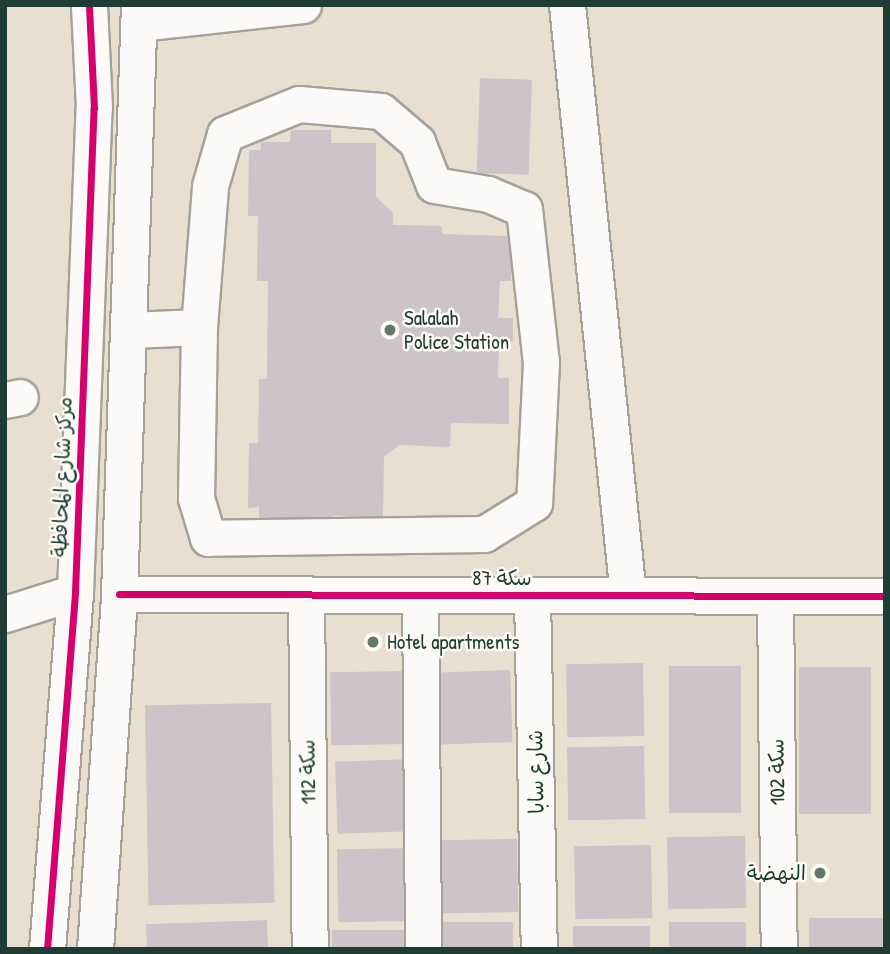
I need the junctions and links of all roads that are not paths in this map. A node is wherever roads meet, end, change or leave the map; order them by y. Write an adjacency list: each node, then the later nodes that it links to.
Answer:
1 (89, 5): 7 (street, مركز شارع المحافظة)
2 (303, 5): 4 (street)
3 (567, 5): 12 (street)
4 (139, 14): 6 (street)
5 (199, 327): 5 (street); 6 (street)
6 (130, 330): 8 (street)
7 (75, 592): 15 (street); 16 (street, مركز شارع المحافظة)
8 (119, 594): 9 (street, سكة 87); 17 (street)
9 (306, 595): 10 (street, سكة 87); 18 (street, سكة 112)
10 (420, 595): 11 (street, سكة 87); 19 (street)
11 (533, 595): 12 (street, سكة 87); 20 (street, شارع سابا)
12 (628, 595): 13 (street, سكة 87)
13 (775, 596): 14 (street, سكة 87); 21 (street, سكة 102)
14 (885, 596)
15 (5, 614)
16 (47, 949)
17 (95, 949)
18 (310, 949)
19 (423, 949)
20 (539, 949)
21 (779, 949)

